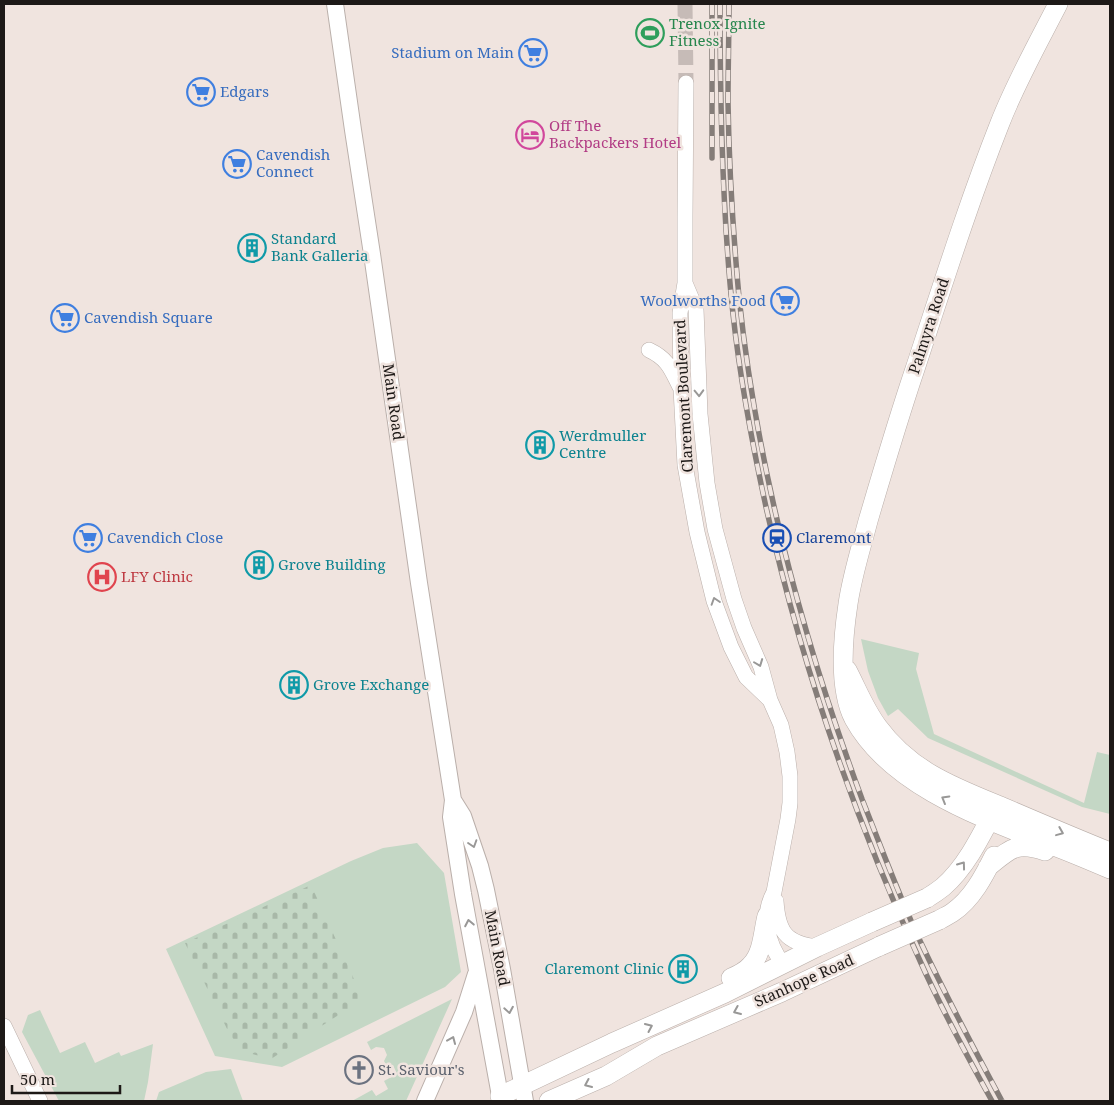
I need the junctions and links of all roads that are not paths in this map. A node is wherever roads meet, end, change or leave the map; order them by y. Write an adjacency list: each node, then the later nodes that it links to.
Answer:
1 (335, 4): 9 (main road, Main Road)
2 (1058, 4): 7 (main road, Palmyra Road)
3 (686, 83): 4 (street, Claremont Boulevard)
4 (685, 283): 6 (street, Claremont Boulevard); 8 (street, Claremont Boulevard, one-way to 8)
5 (650, 350): 6 (street)
6 (681, 388): 8 (street, Claremont Boulevard, one-way to 6)
7 (844, 662): 10 (main road, Palmyra Road); 10 (main road, Palmyra Road, one-way to 7)
8 (770, 700): 16 (street, Claremont Boulevard)
9 (454, 800): 21 (main road, Main Road, one-way to 9); 24 (main road, Main Road, one-way to 24)
10 (993, 813): 11 (main road); 18 (main road, Stanhope Road, one-way to 10, bridge)
11 (1012, 820): 12 (main road, one-way to 12); 13 (main road, Stanhope Road); 14 (main road)
12 (1110, 852)
13 (988, 867): 15 (main road); 19 (main road, Stanhope Road, bridge)
14 (1110, 869)
15 (1110, 876)
16 (774, 892): 17 (street, Claremont Boulevard); 18 (street)
17 (767, 916): 20 (street, Claremont Boulevard); 22 (main road)
18 (817, 947): 20 (main road, Stanhope Road)
19 (878, 947): 20 (main road); 28 (main road, Stanhope Road, one-way to 28)
20 (783, 964): 22 (main road, Stanhope Road)
21 (478, 970): 25 (main road, Main Road); 27 (main road, one-way to 21)
22 (685, 1011): 24 (main road, Stanhope Road, one-way to 22)
23 (4, 1026): 26 (street)
24 (523, 1093): 25 (main road, Stanhope Road)
25 (496, 1099)
26 (40, 1101)
27 (425, 1101)
28 (549, 1101)

